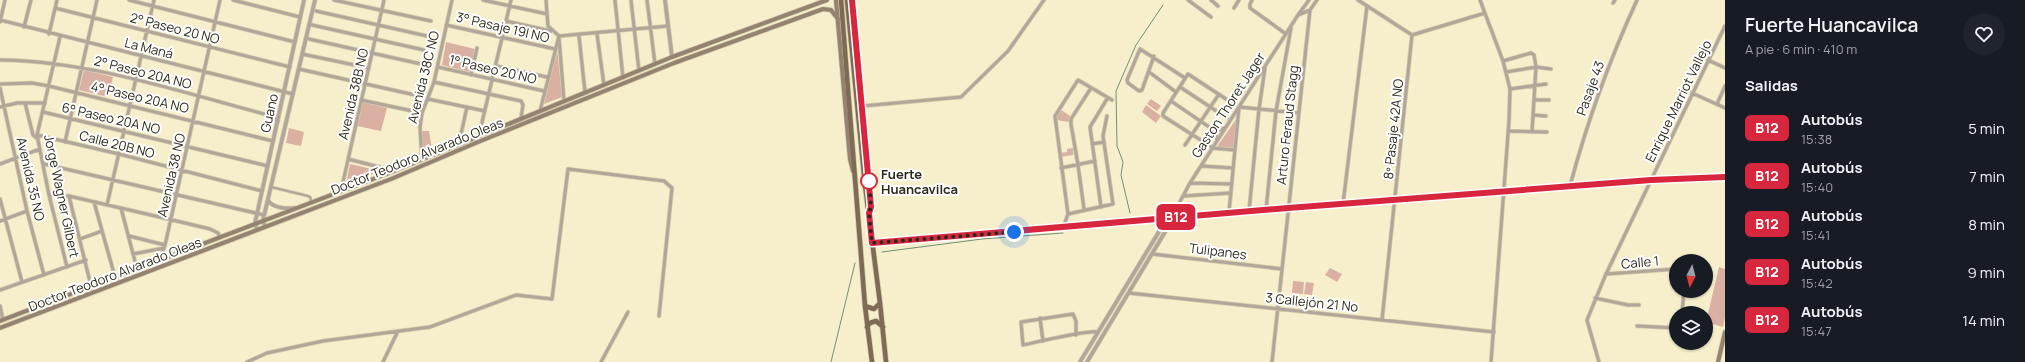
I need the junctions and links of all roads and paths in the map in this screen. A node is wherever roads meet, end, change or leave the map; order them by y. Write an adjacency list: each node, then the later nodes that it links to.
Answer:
1 (5, 0): 53 (street)
2 (31, 0): 64 (street)
3 (58, 0): 41 (street)
4 (97, 0): 51 (street)
5 (129, 0): 37 (street)
6 (154, 0): 37 (street)
7 (220, 0): 56 (street, Avenida 38 NO)
8 (233, 0): 49 (street)
9 (304, 0): 49 (street, Guano)
10 (315, 0): 89 (street, Guano)
11 (334, 0): 43 (street)
12 (384, 0): 43 (street, Avenida 38B NO)
13 (452, 0): 59 (street, Avenida 38C NO)
14 (483, 0): 36 (street)
15 (511, 0): 38 (street)
16 (546, 0): 47 (street)
17 (615, 0): 69 (street)
18 (631, 0): 66 (street)
19 (648, 0): 65 (street)
20 (665, 0): 60 (street)
21 (827, 0): 91 (main road, Doctor Teodoro Alvarado Oleas)
22 (836, 0): 52 (main road)
23 (841, 0): 214 (main road)
24 (847, 0): 61 (main road)
25 (852, 0): 81 (main road)
26 (1044, 0): 157 (street)
27 (1188, 0): 50 (street)
28 (1211, 0): 39 (street)
29 (1239, 0): 42 (street)
30 (1252, 0): 72 (street)
31 (1309, 0): 48 (street, Gaston Thoret Jager)
32 (1317, 0): 44 (street)
33 (1358, 0): 40 (street)
34 (1480, 0): 46 (street)
35 (1637, 0): 219 (street, Pasaje 43)
36 (488, 1): 38 (street)
37 (152, 6): 56 (street); 68 (street)
38 (510, 6): 47 (street); 55 (street)
39 (1218, 6)
40 (1367, 6): 73 (street); 234 (street)
41 (56, 8): 51 (street, 2° Paseo 20 NO); 70 (street)
42 (1234, 8)
43 (382, 10): 54 (street); 58 (street, Avenida 38B NO)
44 (1310, 10): 48 (street); 169 (street, Arturo Feraud Stagg)
45 (316, 11): 58 (street)
46 (1485, 12): 73 (street); 96 (street)
47 (546, 14): 67 (street)
48 (1298, 15): 62 (street, Gaston Thoret Jager)
49 (300, 17): 82 (street, Guano)
50 (1211, 17)
51 (93, 18): 68 (street, 2° Paseo 20 NO); 83 (street)
52 (838, 19): 214 (main road); 254 (main road, Doctor Teodoro Alvarado Oleas)
53 (0, 21): 64 (street, La Maná)
54 (431, 21)
55 (506, 21): 67 (street); 78 (street)
56 (215, 22): 82 (street); 84 (street, Avenida 38 NO)
57 (312, 25): 80 (street)
58 (379, 25): 74 (street); 80 (street, Avenida 38B NO)
59 (446, 25): 78 (street, 3° Pasaje 19I NO); 103 (street, Avenida 38C NO)
60 (668, 26): 65 (street); 91 (street)
61 (850, 26): 81 (main road); 94 (main road)
62 (1291, 26): 72 (street, Gaston Thoret Jager); 166 (street)
63 (1725, 26): 95 (street, Enrique Marriot Vallejo)
64 (24, 27): 70 (street, La Maná)
65 (651, 28): 66 (street); 99 (street)
66 (635, 30): 69 (street); 111 (street)
67 (551, 31): 75 (street)
68 (146, 32): 84 (street, 2° Paseo 20 NO); 90 (street)
69 (618, 32): 71 (street); 116 (street)
70 (49, 34): 77 (street, La Maná)
71 (597, 34): 76 (street); 124 (street)
72 (1286, 34): 101 (street, Gaston Thoret Jager)
73 (1412, 35): 231 (street, 8º Pasaje 42A NO)
74 (427, 36)
75 (559, 36): 76 (street); 86 (street); 149 (street)
76 (579, 36): 135 (street)
77 (60, 37): 83 (street, La Maná); 97 (street, Jorge Wagner Gilbert)
78 (503, 37): 86 (street, 3° Pasaje 19I NO); 100 (street)
79 (309, 39): 88 (street)
80 (376, 39): 87 (street); 88 (street, Avenida 38B NO)
81 (856, 41): 94 (main road); 157 (main road)
82 (295, 42): 102 (street, Guano)
83 (87, 43): 90 (street, La Maná); 104 (street)
84 (209, 47): 102 (street, 2° Paseo 20 NO); 110 (street, Avenida 38 NO)
85 (477, 48): 114 (street)
86 (555, 49): 115 (street)
87 (424, 50)
88 (372, 53): 98 (street); 106 (street, Avenida 38B NO)
89 (302, 54): 105 (street, Guano); 106 (street)
90 (141, 56): 110 (street, La Maná); 119 (street)
91 (672, 56): 99 (main road, Doctor Teodoro Alvarado Oleas)
92 (1154, 56): 112 (street); 112 (street); 117 (street)
93 (0, 60): 97 (street, 2° Paseo 20A NO)
94 (854, 60): 245 (main road)
95 (1708, 60): 108 (street); 137 (street, Enrique Marriot Vallejo)
96 (1503, 61): 107 (street); 113 (street)
97 (54, 62): 104 (street, 2° Paseo 20A NO); 126 (street, Jorge Wagner Gilbert)
98 (421, 64)
99 (655, 64): 111 (main road, Doctor Teodoro Alvarado Oleas)
100 (496, 66): 115 (street); 118 (street)
101 (1265, 66): 161 (street, Gaston Thoret Jager); 163 (street)
102 (290, 67): 132 (street, Guano)
103 (438, 67): 114 (street, 1° Paseo 20 NO); 120 (street, Avenida 38C NO)
104 (82, 68): 119 (street, 2° Paseo 20A NO); 134 (street)
105 (299, 68): 121 (street); 138 (street, Guano)
106 (369, 68): 121 (street, Avenida 38B NO)
107 (1536, 68): 109 (street); 113 (street); 125 (street)
108 (1725, 68)
109 (1550, 69)
110 (204, 71): 132 (street, La Maná); 142 (street, Avenida 38 NO)
111 (639, 71): 116 (main road, Doctor Teodoro Alvarado Oleas)
112 (1148, 72): 136 (street)
113 (1506, 72): 131 (street)
114 (471, 75): 118 (street, 1° Paseo 20 NO)
115 (547, 77): 133 (street)
116 (623, 78): 124 (main road, Doctor Teodoro Alvarado Oleas)
117 (1185, 78): 128 (street); 140 (street)
118 (492, 79): 133 (street, 1° Paseo 20 NO); 139 (street)
119 (135, 81): 142 (street, 2° Paseo 20A NO); 156 (street)
120 (434, 82): 139 (street); 144 (street, Avenida 38C NO)
121 (365, 83): 141 (street); 145 (street, Avenida 38B NO)
122 (0, 84): 126 (street, 4° Paseo 20A NO)
123 (1546, 84): 125 (street)
124 (604, 85): 135 (main road, Doctor Teodoro Alvarado Oleas)
125 (1535, 85): 131 (street); 147 (street)
126 (49, 86): 134 (street, 4° Paseo 20A NO); 152 (street, Jorge Wagner Gilbert)
127 (1725, 86): 154 (street)
128 (1180, 87): 136 (street); 160 (street)
129 (0, 88): 155 (street, Avenida 35 NO)
130 (1091, 88): 143 (street); 206 (street); 209 (street)
131 (1510, 89): 181 (street)
132 (284, 91): 138 (street, La Maná); 177 (street, Guano)
133 (544, 91): 165 (street)
134 (76, 92): 156 (street, 4° Paseo 20A NO); 175 (street)
135 (585, 92): 149 (main road, Doctor Teodoro Alvarado Oleas)
136 (1176, 92): 150 (street)
137 (1692, 93): 154 (street); 215 (street, Enrique Marriot Vallejo)
138 (293, 94): 220 (street, Guano)
139 (488, 94): 164 (street); 173 (street)
140 (1219, 94): 153 (street); 160 (street)
141 (415, 95)
142 (198, 97): 176 (street, Avenida 38 NO); 177 (street, 2° Paseo 20A NO)
143 (1107, 98): 146 (street); 193 (street)
144 (428, 99): 159 (street); 168 (street, Avenida 38C NO)
145 (361, 100): 168 (street); 201 (street, Avenida 38B NO)
146 (1112, 100)
147 (1534, 100): 148 (street); 170 (street)
148 (1549, 100)
149 (564, 101): 165 (main road, Doctor Teodoro Alvarado Oleas)
150 (1171, 101): 178 (street); 185 (street)
151 (25, 103): 152 (street); 155 (street); 187 (street)
152 (45, 103): 167 (street, Jorge Wagner Gilbert)
153 (1232, 103)
154 (1717, 104): 162 (street)
155 (4, 105): 158 (street); 200 (street, Avenida 35 NO)
156 (130, 105): 176 (street, 4° Paseo 20A NO); 182 (street)
157 (863, 106): 245 (main road)
158 (0, 107)
159 (467, 107): 164 (street); 192 (street)
160 (1210, 107): 174 (street); 178 (street)
161 (1239, 107): 163 (street); 179 (street, Gaston Thoret Jager); 198 (street)
162 (1725, 108)
163 (1258, 109): 166 (street); 243 (street)
164 (485, 111): 186 (street)
165 (540, 111): 173 (main road, Doctor Teodoro Alvarado Oleas)
166 (1276, 111): 169 (street); 241 (street)
167 (43, 112): 175 (street, 6° Paseo 20A NO); 187 (street, Jorge Wagner Gilbert)
168 (422, 113): 202 (street, Avenida 38C NO)
169 (1299, 113): 239 (street, Arturo Feraud Stagg)
170 (1533, 115): 172 (street); 183 (street)
171 (1107, 116): 191 (street)
172 (1546, 116)
173 (521, 118): 186 (main road, Doctor Teodoro Alvarado Oleas)
174 (1227, 118)
175 (70, 119): 182 (street, 6° Paseo 20A NO); 190 (street)
176 (193, 120): 188 (street, 4° Paseo 20A NO); 195 (street, Avenida 38 NO)
177 (278, 121): 188 (street, Guano)
178 (1201, 121): 180 (street); 185 (street)
179 (1225, 128): 180 (street); 189 (street, Gaston Thoret Jager)
180 (1215, 130): 189 (street)
181 (1508, 131): 183 (street); 222 (street)
182 (124, 132): 195 (street, 6° Paseo 20A NO); 199 (street)
183 (1532, 132): 184 (street)
184 (1547, 132)
185 (1192, 134): 194 (street); 196 (street)
186 (479, 135): 192 (main road, Doctor Teodoro Alvarado Oleas)
187 (38, 137): 190 (street, Calle 20B NO); 197 (street, Jorge Wagner Gilbert)
188 (273, 141): 207 (street, Guano)
189 (1217, 141): 196 (street, Gaston Thoret Jager)
190 (65, 142): 199 (street, Calle 20B NO)
191 (1104, 142): 193 (street); 237 (street)
192 (459, 143): 202 (main road, Doctor Teodoro Alvarado Oleas)
193 (1092, 144): 203 (street)
194 (1185, 145)
195 (187, 147): 207 (street, 6° Paseo 20A NO); 211 (street, Avenida 38 NO)
196 (1211, 147): 198 (street); 208 (street, Gaston Thoret Jager)
197 (40, 149): 200 (street); 205 (street, Jorge Wagner Gilbert)
198 (1235, 150): 210 (street)
199 (119, 154): 211 (street, Calle 20B NO); 216 (street)
200 (15, 158): 204 (street); 242 (street, Avenida 35 NO)
201 (348, 158): 212 (street); 223 (street, Avenida 38B NO)
202 (422, 160): 212 (main road, Doctor Teodoro Alvarado Oleas)
203 (1095, 161): 206 (street); 237 (street)
204 (0, 164)
205 (44, 164): 216 (street); 225 (street, Jorge Wagner Gilbert)
206 (1078, 165): 209 (street); 240 (street)
207 (268, 166): 221 (street, Guano)
208 (1201, 166): 210 (street); 217 (street, Gaston Thoret Jager)
209 (1061, 168): 247 (street)
210 (1234, 168): 218 (street)
211 (182, 171): 221 (street, Calle 20B NO); 226 (street, Avenida 38 NO)
212 (388, 173): 223 (main road, Doctor Teodoro Alvarado Oleas)
213 (1725, 177): 215 (street)
214 (855, 179): 282 (main road)
215 (1651, 180): 219 (street); 271 (street, Enrique Marriot Vallejo)
216 (113, 181): 226 (street); 235 (street)
217 (1190, 183): 218 (street); 228 (street, Gaston Thoret Jager)
218 (1232, 184): 224 (street)
219 (1570, 186): 222 (street)
220 (271, 187): 230 (street, Guano); 233 (street)
221 (262, 191): 246 (street, Guano)
222 (1504, 191): 231 (street); 296 (street)
223 (341, 192): 233 (main road, Doctor Teodoro Alvarado Oleas)
224 (1231, 193): 228 (street); 244 (street)
225 (49, 195): 227 (street); 267 (street, Jorge Wagner Gilbert)
226 (176, 195): 246 (street); 251 (street, Avenida 38 NO)
227 (69, 196): 232 (street); 260 (street)
228 (1183, 196): 249 (street, Gaston Thoret Jager)
229 (0, 199): 250 (street)
230 (268, 200): 236 (street); 248 (street, Guano)
231 (1395, 200): 234 (street); 288 (street, 8º Pasaje 42A NO)
232 (94, 202): 235 (street); 257 (street)
233 (311, 203): 236 (main road, Doctor Teodoro Alvarado Oleas)
234 (1343, 204): 239 (street)
235 (107, 205): 238 (street)
236 (298, 207): 248 (main road, Doctor Teodoro Alvarado Oleas)
237 (1101, 207): 240 (street)
238 (121, 208): 251 (street); 258 (street)
239 (1288, 208): 241 (street); 269 (street, Arturo Feraud Stagg)
240 (1084, 209): 247 (street)
241 (1266, 210): 243 (street)
242 (27, 211): 250 (street); 272 (street, Avenida 35 NO)
243 (1249, 211): 244 (street)
244 (1230, 212): 249 (street)
245 (869, 213): 261 (main road)
246 (257, 214): 248 (street); 253 (street, Guano)
247 (1068, 214): 255 (street)
248 (264, 218): 253 (main road, Doctor Teodoro Alvarado Oleas); 254 (street)
249 (1171, 218): 255 (street); 264 (street, Gaston Thoret Jager); 295 (street, Gaston Thoret Jager)
250 (5, 219): 252 (street); 274 (street)
251 (171, 220): 259 (street); 262 (street, Avenida 38 NO)
252 (0, 221)
253 (255, 224): 256 (street, Guano); 259 (main road, Doctor Teodoro Alvarado Oleas)
254 (265, 227): 256 (main road, Doctor Teodoro Alvarado Oleas)
255 (1063, 228): 261 (street)
256 (257, 230): 291 (main road, Doctor Teodoro Alvarado Oleas)
257 (102, 231): 260 (street); 273 (street)
258 (129, 236): 262 (street); 263 (street)
259 (220, 237): 266 (main road, Doctor Teodoro Alvarado Oleas)
260 (80, 239): 265 (street)
261 (872, 243): 279 (main road)
262 (165, 246): 263 (street); 266 (street, Avenida 38 NO)
263 (133, 254): 268 (street)
264 (1152, 254): 269 (street, Tulipanes); 277 (street, Gaston Thoret Jager)
265 (86, 260): 267 (street); 275 (street)
266 (160, 260): 268 (main road, Doctor Teodoro Alvarado Oleas)
267 (67, 267): 272 (street)
268 (137, 269): 273 (main road, Doctor Teodoro Alvarado Oleas)
269 (1282, 269): 283 (street, Arturo Feraud Stagg)
270 (1669, 270): 271 (street, Calle 1)
271 (1606, 274): 278 (street, Enrique Marriot Vallejo)
272 (44, 275): 274 (street)
273 (115, 277): 275 (main road, Doctor Teodoro Alvarado Oleas)
274 (22, 282): 276 (street)
275 (91, 286): 287 (main road, Doctor Teodoro Alvarado Oleas)
276 (0, 290)
277 (1129, 293): 283 (street, 3 Callejón 21 No); 306 (street, Gaston Thoret Jager)
278 (1595, 298): 280 (street); 309 (street, Enrique Marriot Vallejo)
279 (880, 303): 282 (main road); 290 (main road)
280 (1639, 305)
281 (0, 306): 287 (street)
282 (865, 306): 292 (main road)
283 (1277, 308): 288 (street, 3 Callejón 21 No); 307 (street, Arturo Feraud Stagg)
284 (628, 312): 302 (street)
285 (659, 316): 294 (street)
286 (1040, 318): 298 (street); 299 (street); 299 (street)
287 (1, 320)
288 (1382, 320): 296 (street, 3 Callejón 21 No)
289 (1637, 326): 293 (street)
290 (883, 327): 292 (main road); 304 (main road)
291 (0, 328)
292 (867, 328): 303 (main road)
293 (1669, 328)
294 (398, 331): 300 (street); 301 (street)
295 (1098, 332): 298 (street); 305 (street, Gaston Thoret Jager)
296 (1494, 332): 308 (street)
297 (1725, 332): 310 (main road)
298 (1076, 335): 299 (street)
299 (1043, 341)
300 (247, 362)
301 (383, 362)
302 (601, 362)
303 (872, 362)
304 (886, 362)
305 (1080, 362)
306 (1086, 362)
307 (1272, 362)
308 (1491, 362)
309 (1599, 362)
310 (1718, 362)

